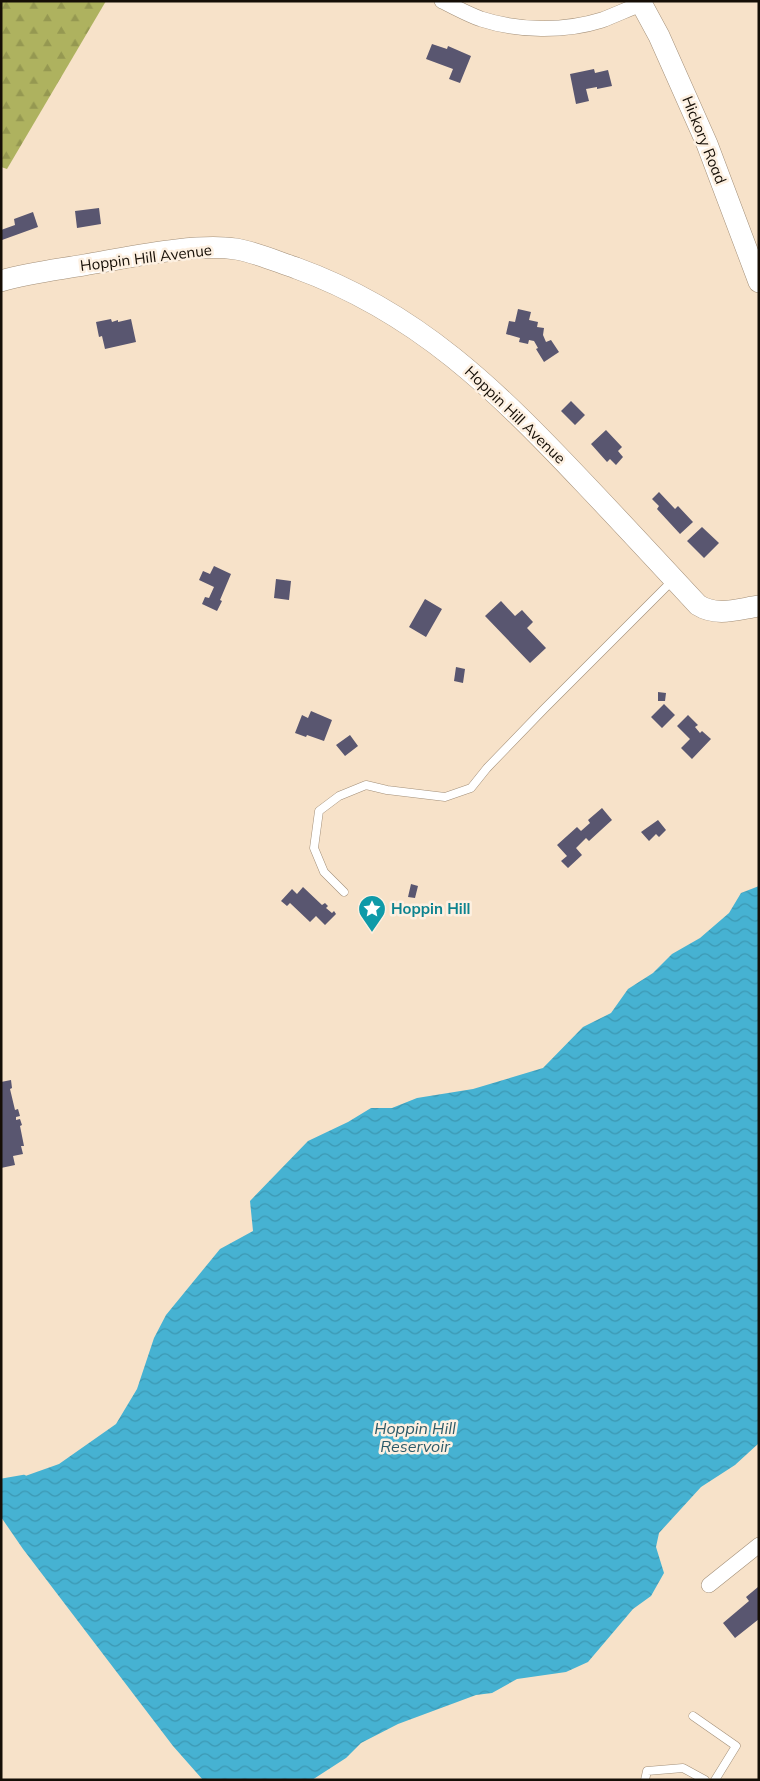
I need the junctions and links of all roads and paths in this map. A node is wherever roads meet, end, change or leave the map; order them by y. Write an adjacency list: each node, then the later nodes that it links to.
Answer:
1 (442, 1): 2 (street)
2 (641, 2): 4 (street, Hickory Road)
3 (1, 281): 5 (street, Hoppin Hill Avenue)
4 (759, 282)
5 (674, 579): 6 (street, Hoppin Hill Avenue); 7 (lane)
6 (759, 606)
7 (344, 892)
8 (759, 1545): 9 (street)
9 (708, 1585)
10 (693, 1716): 13 (lane)
11 (645, 1780): 12 (lane)
12 (705, 1780)
13 (715, 1780)

